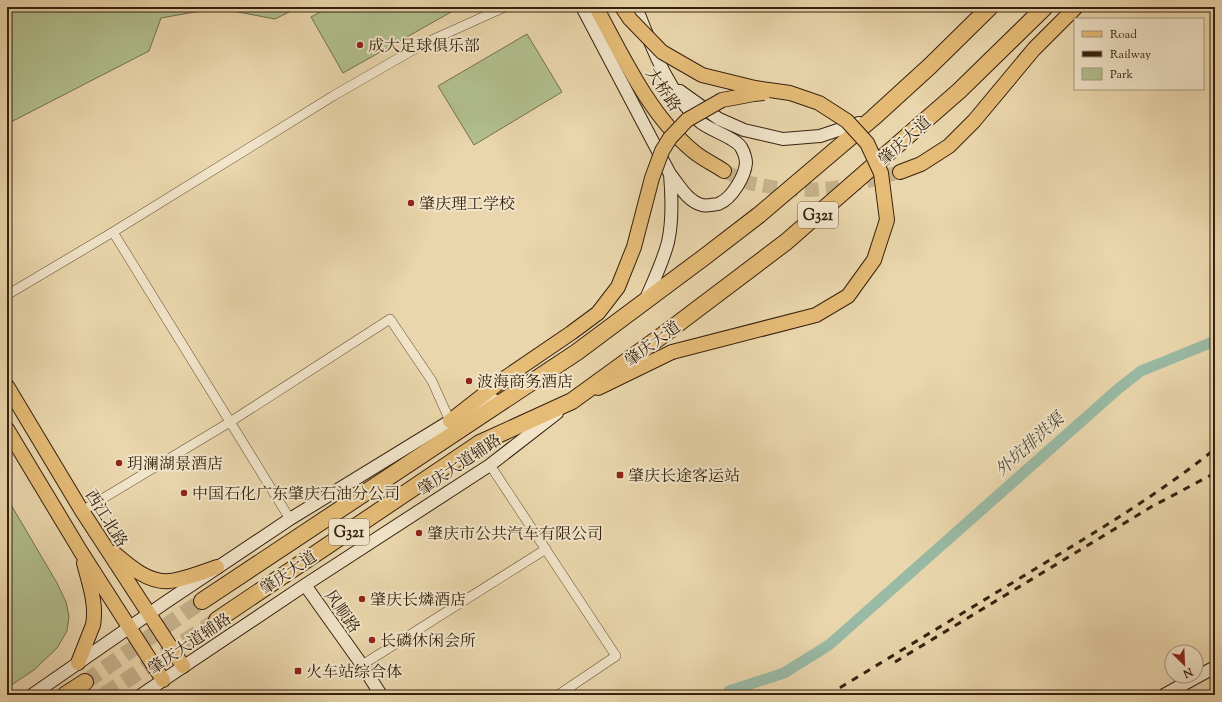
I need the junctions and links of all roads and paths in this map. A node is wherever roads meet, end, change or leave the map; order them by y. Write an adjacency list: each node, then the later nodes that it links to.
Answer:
1 (505, 7): 15 (street)
2 (582, 7): 14 (street)
3 (596, 7): 12 (main road, 大桥路)
4 (622, 7): 10 (main road, bridge)
5 (636, 7): 9 (street)
6 (990, 7): 11 (highway, 肇庆大道 / G321)
7 (1045, 7): 20 (highway, 肇庆大道 / G321)
8 (1076, 7): 13 (main road)
9 (671, 85): 11 (street); 14 (street)
10 (790, 93): 20 (main road, bridge); 21 (main road, bridge)
11 (874, 118): 17 (highway, 肇庆大道 / G321)
12 (724, 171)
13 (900, 172)
14 (670, 174): 17 (street)
15 (113, 232): 16 (street); 22 (street)
16 (7, 295)
17 (645, 300): 18 (highway, 肇庆大道 / G321)
18 (531, 383): 21 (street); 32 (highway, 肇庆大道 / G321)
19 (7, 386): 25 (main road, 西江北路)
20 (572, 401): 24 (street, 肇庆大道辅路); 34 (highway, 肇庆大道 / G321)
21 (450, 421): 22 (street); 26 (street)
22 (230, 422): 25 (street); 26 (street)
23 (7, 429): 29 (main road)
24 (490, 465): 28 (street); 31 (street, 肇庆大道辅路)
25 (82, 511): 27 (main road, 西江北路)
26 (290, 519): 30 (street)
27 (100, 540): 29 (main road); 30 (main road); 33 (main road, 西江北路)
28 (546, 549): 37 (street); 46 (street)
29 (82, 552): 35 (main road); 36 (main road)
30 (217, 567): 33 (street)
31 (305, 585): 37 (street, 风顺路); 38 (street, 肇庆大道辅路)
32 (202, 601)
33 (149, 614): 35 (street); 38 (main road, 西江北路)
34 (217, 620)
35 (130, 627): 36 (street); 40 (main road)
36 (78, 663): 42 (street)
37 (362, 665): 45 (street, 风顺路)
38 (183, 666): 40 (street, 肇庆大道辅路)
39 (1215, 667): 47 (street)
40 (163, 680): 44 (street, 肇庆大道辅路)
41 (85, 682): 43 (highway)
42 (32, 695)
43 (65, 695)
44 (141, 695)
45 (381, 695)
46 (558, 695)
47 (1164, 695)

